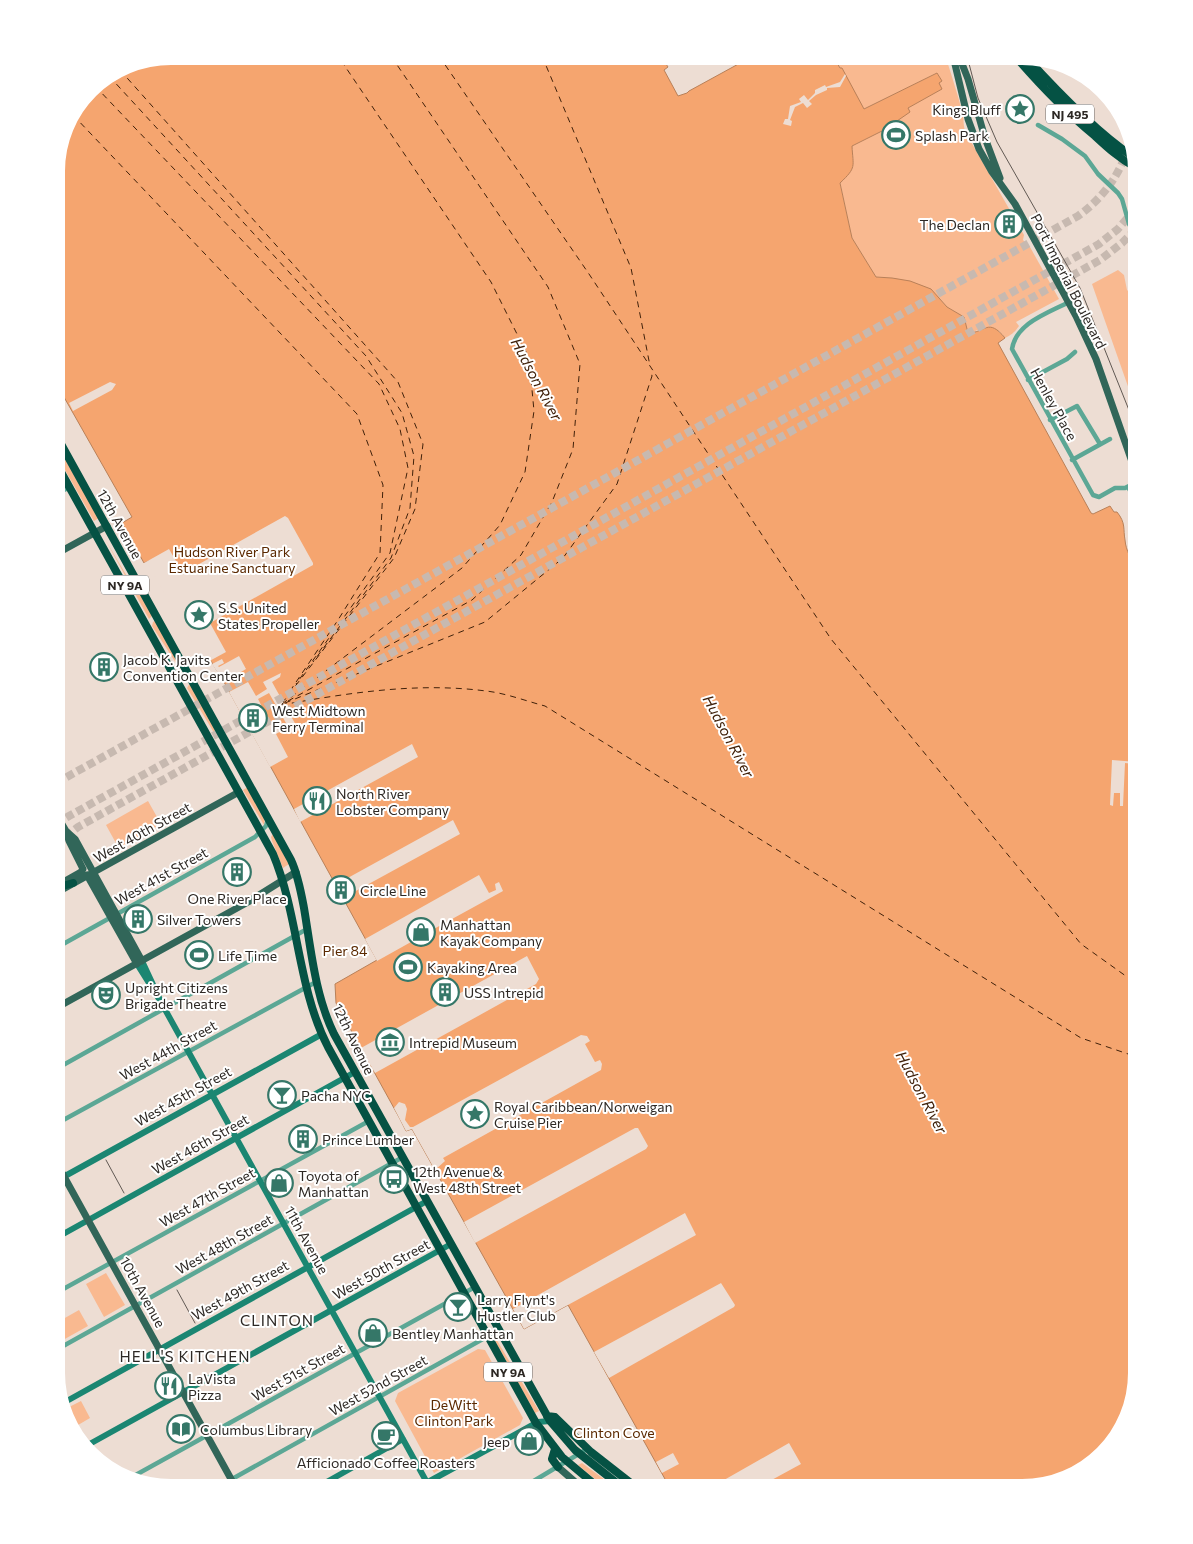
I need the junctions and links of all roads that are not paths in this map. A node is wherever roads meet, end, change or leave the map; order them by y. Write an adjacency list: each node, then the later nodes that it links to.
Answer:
1 (954, 65): 6 (main road, Port Imperial Boulevard)
2 (963, 65): 7 (main road, Port Imperial Boulevard)
3 (1023, 65): 9 (highway, NJ 495)
4 (1035, 66): 8 (highway, NJ 495)
5 (1038, 125): 13 (street)
6 (972, 134): 7 (main road); 12 (main road, Port Imperial Boulevard)
7 (985, 138): 12 (main road, Port Imperial Boulevard)
8 (1126, 151)
9 (1122, 159): 10 (highway, NJ 495); 11 (highway)
10 (1127, 162)
11 (1128, 165)
12 (1003, 186): 14 (main road, Port Imperial Boulevard)
13 (1128, 220)
14 (1069, 302): 16 (street, Henley Place); 20 (main road, Port Imperial Boulevard)
15 (1075, 352): 16 (street)
16 (1028, 380): 17 (street, Henley Place)
17 (1050, 420): 19 (street); 22 (street, Henley Place)
18 (1110, 439): 19 (street)
19 (1100, 444): 22 (street)
20 (1128, 450)
21 (65, 451): 27 (highway, 12th Avenue / NY 9A)
22 (1072, 460): 25 (street, Henley Place)
23 (65, 478): 24 (highway, 12th Avenue / NY 9A)
24 (70, 487): 26 (street); 28 (highway, 12th Avenue / NY 9A)
25 (1128, 487)
26 (65, 490)
27 (107, 526): 28 (main road); 30 (highway, 12th Avenue / NY 9A)
28 (95, 532): 29 (main road); 31 (highway, 12th Avenue / NY 9A)
29 (65, 549)
30 (157, 616): 31 (highway); 32 (highway, 12th Avenue / NY 9A)
31 (148, 627): 33 (highway, 12th Avenue / NY 9A)
32 (186, 668): 33 (highway); 35 (highway, 12th Avenue / NY 9A)
33 (171, 669): 34 (highway, 12th Avenue / NY 9A)
34 (239, 792): 37 (highway, 12th Avenue / NY 9A); 39 (main road, West 40th Street)
35 (269, 817): 37 (street); 38 (highway, 12th Avenue / NY 9A)
36 (66, 831): 39 (main road, 11th Avenue); 39 (main road, 11th Avenue)
37 (262, 832): 40 (highway, 12th Avenue / NY 9A); 45 (street, West 41st Street)
38 (296, 872): 40 (main road); 46 (highway, 12th Avenue / NY 9A)
39 (88, 873): 41 (main road, West 40th Street); 42 (main road, West 40th Street); 45 (main road, 11th Avenue)
40 (283, 881): 47 (highway, 12th Avenue / NY 9A); 49 (main road)
41 (65, 883)
42 (73, 883): 43 (highway); 44 (main road, West 40th Street)
43 (65, 885)
44 (65, 888)
45 (113, 916): 48 (street, West 41st Street); 49 (main road, 11th Avenue)
46 (308, 929): 47 (street); 50 (highway, 12th Avenue / NY 9A)
47 (295, 937): 51 (highway, 12th Avenue / NY 9A); 53 (street)
48 (65, 943)
49 (140, 962): 52 (main road); 53 (main road, 11th Avenue)
50 (316, 982): 51 (street, West 44th Street); 57 (highway, 12th Avenue / NY 9A)
51 (306, 986): 54 (highway, 12th Avenue / NY 9A); 55 (street, West 44th Street)
52 (65, 1003)
53 (164, 1006): 55 (main road, 11th Avenue); 56 (street)
54 (322, 1034): 58 (highway, 12th Avenue / NY 9A); 59 (main road, West 45th Street)
55 (188, 1051): 59 (main road, 11th Avenue); 60 (street, West 44th Street)
56 (65, 1064)
57 (355, 1072): 58 (main road, West 46th Street); 63 (highway, 12th Avenue / NY 9A)
58 (344, 1078): 61 (highway, 12th Avenue / NY 9A); 62 (main road, West 46th Street)
59 (212, 1094): 62 (main road, 11th Avenue); 67 (main road, West 45th Street)
60 (65, 1119)
61 (369, 1121): 64 (highway, 12th Avenue / NY 9A); 69 (street, West 47th Street)
62 (236, 1137): 69 (main road, 11th Avenue); 72 (main road, West 46th Street)
63 (397, 1147): 64 (highway); 65 (highway, 12th Avenue / NY 9A)
64 (386, 1153): 66 (highway, 12th Avenue / NY 9A)
65 (403, 1158): 66 (street, West 48th Street); 70 (highway, 12th Avenue / NY 9A)
66 (392, 1164): 71 (highway, 12th Avenue / NY 9A); 73 (street, West 48th Street)
67 (65, 1175)
68 (65, 1178): 72 (main road, 10th Avenue)
69 (260, 1180): 73 (main road, 11th Avenue); 77 (street, West 47th Street)
70 (427, 1201): 71 (main road, West 49th Street); 75 (highway, 12th Avenue / NY 9A)
71 (416, 1207): 76 (highway, 12th Avenue / NY 9A); 78 (main road, West 49th Street)
72 (88, 1220): 74 (main road, West 46th Street); 77 (main road, 10th Avenue)
73 (284, 1224): 78 (main road, 11th Avenue); 82 (street, West 48th Street)
74 (65, 1233)
75 (451, 1244): 76 (main road, West 50th Street); 79 (highway, 12th Avenue / NY 9A)
76 (440, 1250): 81 (highway, 12th Avenue / NY 9A); 83 (main road, West 50th Street)
77 (112, 1262): 80 (street, West 47th Street); 82 (main road, 10th Avenue)
78 (308, 1267): 83 (main road, 11th Avenue); 87 (main road, West 49th Street)
79 (475, 1287): 81 (street, West 51st Street); 84 (highway, 12th Avenue / NY 9A)
80 (65, 1288)
81 (464, 1293): 85 (highway, 12th Avenue / NY 9A); 88 (street, West 51st Street)
82 (136, 1306): 86 (street, West 48th Street); 87 (main road, 10th Avenue)
83 (332, 1310): 88 (main road, 11th Avenue); 89 (main road, West 50th Street)
84 (499, 1330): 85 (street, West 52nd Street); 92 (highway, 12th Avenue / NY 9A)
85 (488, 1337): 90 (street, West 52nd Street); 93 (highway, 12th Avenue / NY 9A)
86 (65, 1345)
87 (160, 1349): 89 (main road, 10th Avenue); 91 (main road, West 49th Street)
88 (356, 1353): 90 (main road, 11th Avenue); 94 (street, West 51st Street)
89 (184, 1392): 94 (main road, 10th Avenue); 96 (main road, West 50th Street)
90 (380, 1397): 95 (main road, 11th Avenue); 103 (street, West 52nd Street)
91 (69, 1400)
92 (549, 1419): 93 (main road); 98 (highway); 99 (highway, 12th Avenue / NY 9A)
93 (536, 1423): 97 (highway, 12th Avenue / NY 9A); 106 (main road)
94 (208, 1435): 102 (street, West 51st Street); 103 (main road, 10th Avenue)
95 (403, 1440): 104 (main road); 105 (main road, 11th Avenue)
96 (91, 1443)
97 (555, 1449): 100 (highway, 12th Avenue / NY 9A); 101 (highway)
98 (587, 1449): 99 (street); 111 (highway)
99 (579, 1454): 100 (street); 110 (highway, 12th Avenue / NY 9A)
100 (567, 1462): 101 (street); 109 (highway, 12th Avenue / NY 9A)
101 (558, 1467): 107 (street); 108 (main road)
102 (139, 1473)
103 (232, 1479)
104 (332, 1479)
105 (425, 1479)
106 (438, 1479)
107 (537, 1479)
108 (572, 1479)
109 (588, 1479)
110 (610, 1479)
111 (625, 1479)

